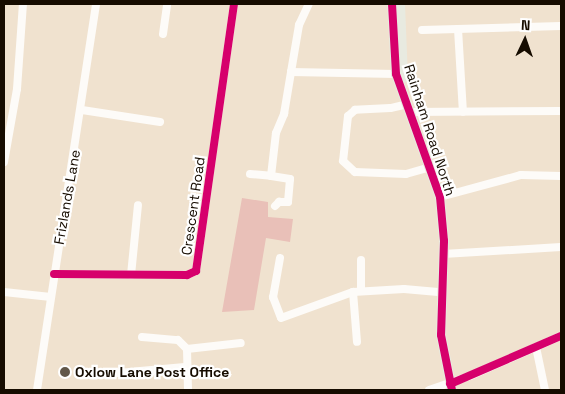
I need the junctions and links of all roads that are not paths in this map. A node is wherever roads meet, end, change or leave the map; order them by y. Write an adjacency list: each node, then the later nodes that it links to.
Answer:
1 (23, 4): 20 (street)
2 (96, 4): 16 (street, Frizlands Lane)
3 (168, 4): 11 (street)
4 (234, 4): 33 (street, Crescent Road)
5 (309, 4): 12 (street)
6 (392, 4): 13 (main road, Rainham Road North)
7 (400, 4): 14 (main road, Rainham Road North)
8 (561, 26): 9 (street)
9 (458, 29): 10 (street); 18 (street)
10 (422, 30)
11 (163, 34)
12 (291, 72): 13 (street); 23 (street)
13 (396, 74): 14 (main road, Rainham Road North)
14 (403, 89): 15 (main road, Rainham Road North)
15 (410, 108): 18 (street); 21 (main road, Rainham Road North); 21 (street)
16 (82, 110): 19 (street); 32 (street, Frizlands Lane)
17 (561, 111): 18 (street)
18 (463, 112)
19 (160, 122)
20 (4, 162)
21 (431, 167): 25 (main road, Rainham Road North)
22 (250, 174): 23 (street)
23 (271, 176): 27 (street)
24 (561, 176): 25 (street)
25 (440, 196): 29 (main road, Rainham Road North)
26 (138, 204): 33 (street)
27 (275, 206)
28 (561, 247): 29 (street)
29 (443, 254): 36 (main road, Rainham Road North)
30 (280, 258): 34 (street)
31 (361, 260): 34 (street)
32 (54, 274): 33 (street, Crescent Road); 37 (street, Frizlands Lane)
33 (131, 275)
34 (357, 291): 36 (street); 40 (street)
35 (4, 292): 37 (street)
36 (441, 292): 46 (main road, Rainham Road North)
37 (51, 297): 47 (street, Frizlands Lane)
38 (142, 336): 43 (street)
39 (561, 336): 42 (street)
40 (357, 342)
41 (241, 343): 43 (street)
42 (536, 347): 46 (street); 50 (street)
43 (187, 349): 44 (street)
44 (185, 367): 45 (street); 48 (street)
45 (118, 373)
46 (451, 387): 49 (street)
47 (37, 390)
48 (188, 390)
49 (429, 390)
50 (546, 390)

